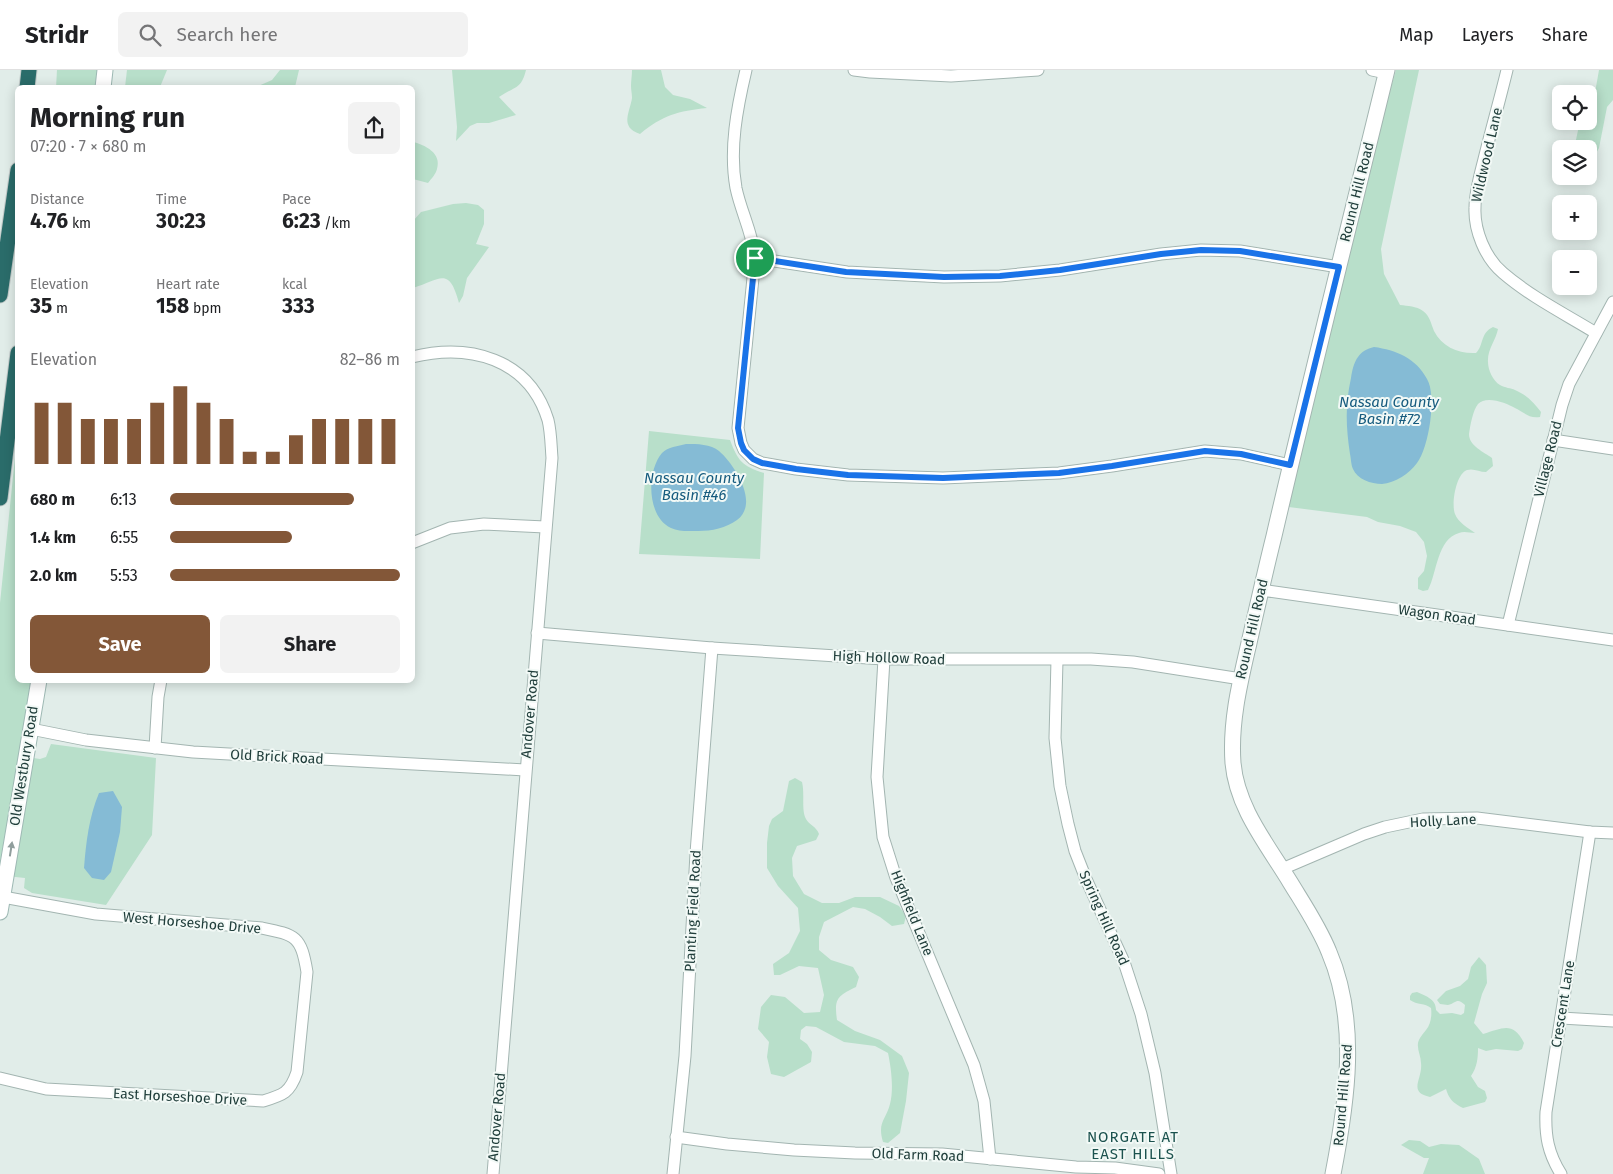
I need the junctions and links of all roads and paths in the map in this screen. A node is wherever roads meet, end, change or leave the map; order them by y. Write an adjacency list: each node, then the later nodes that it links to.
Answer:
1 (29, 70): 8 (highway)
2 (105, 70): 9 (street)
3 (746, 70): 11 (street)
4 (854, 70): 5 (street)
5 (1038, 70)
6 (1507, 70): 15 (street, Wildwood Lane)
7 (1382, 71): 12 (street, Round Hill Road)
8 (27, 85)
9 (103, 85)
10 (15, 191): 13 (highway)
11 (755, 258): 12 (street); 20 (street)
12 (1339, 267): 20 (street, Round Hill Road)
13 (0, 294)
14 (1613, 302): 15 (street, Village Road)
15 (1596, 333): 18 (street, Village Road)
16 (415, 356): 22 (street, Andover Road)
17 (15, 377): 21 (highway)
18 (1553, 440): 19 (street); 25 (street, Village Road)
19 (1613, 449)
20 (1290, 465): 24 (street, Round Hill Road)
21 (0, 498)
22 (545, 527): 23 (street); 26 (street, Andover Road)
23 (415, 542)
24 (1261, 590): 25 (street, Wagon Road); 31 (street, Round Hill Road)
25 (1508, 625): 27 (street, Wagon Road)
26 (537, 633): 28 (street, High Hollow Road); 36 (street, Andover Road)
27 (1613, 640)
28 (712, 648): 29 (street, High Hollow Road); 45 (street, Planting Field Road)
29 (884, 660): 30 (street, High Hollow Road); 46 (street, Highfield Lane)
30 (1057, 660): 31 (street, High Hollow Road); 50 (street, Spring Hill Road)
31 (1241, 679): 39 (street, Round Hill Road)
32 (39, 683): 34 (street, Old Westbury Road)
33 (160, 683): 35 (street)
34 (31, 729): 35 (street, Old Brick Road); 40 (street, Old Westbury Road, one-way to 34)
35 (155, 748): 36 (street, Old Brick Road)
36 (525, 770): 47 (street, Andover Road)
37 (1590, 832): 38 (street, Holly Lane); 39 (street, Holly Lane); 41 (street, Crescent Lane)
38 (1613, 833)
39 (1282, 869): 51 (street, Round Hill Road)
40 (1, 905): 42 (street, West Horseshoe Drive)
41 (1561, 1018): 43 (street); 52 (street, Crescent Lane)
42 (302, 1021): 44 (street, East Horseshoe Drive)
43 (1613, 1022)
44 (0, 1078)
45 (676, 1137): 46 (street, Old Farm Road); 48 (street, Planting Field Road)
46 (990, 1159): 49 (street, Old Farm Road)
47 (493, 1174)
48 (673, 1174)
49 (1159, 1174)
50 (1171, 1174)
51 (1333, 1174)
52 (1561, 1174)

